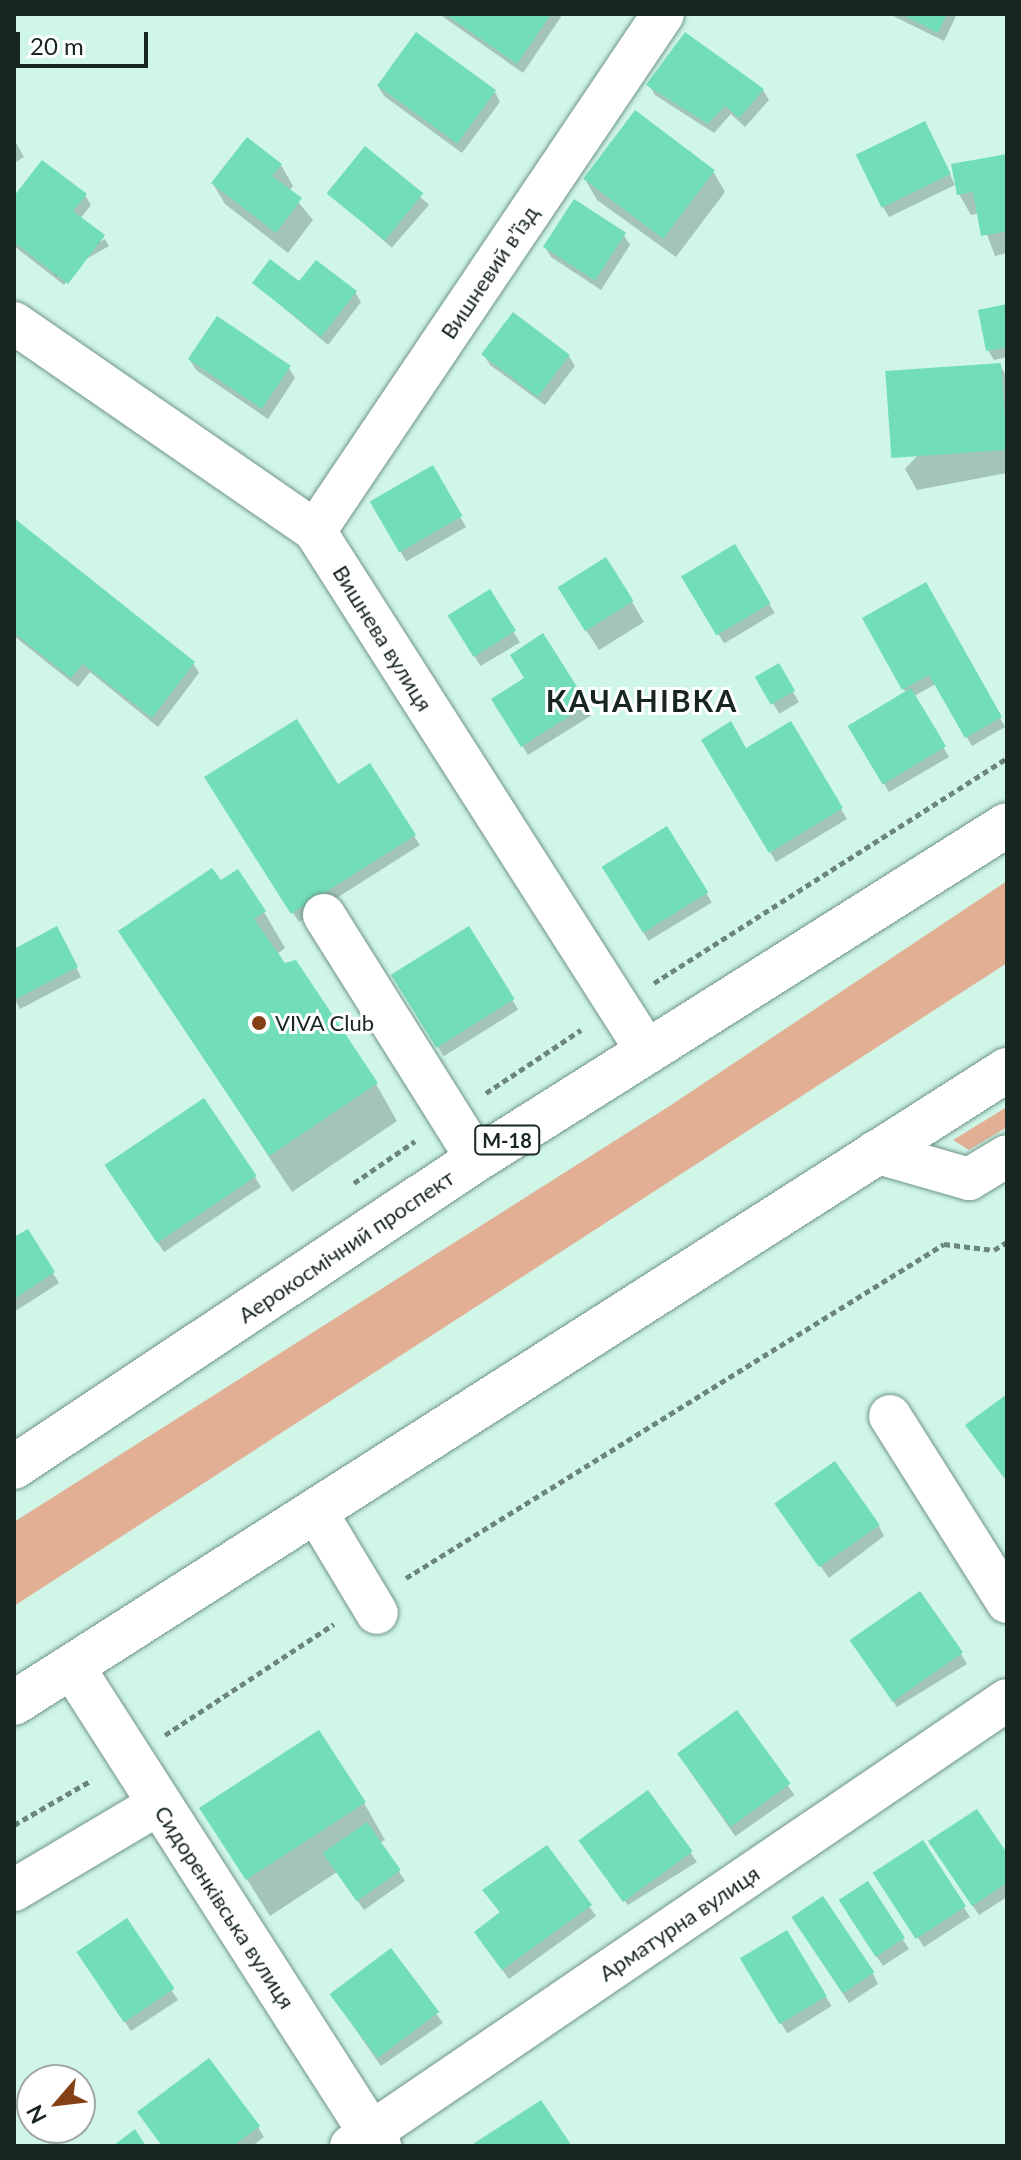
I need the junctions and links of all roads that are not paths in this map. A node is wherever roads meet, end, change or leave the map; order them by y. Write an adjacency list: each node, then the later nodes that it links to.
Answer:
1 (663, 14): 3 (street, Вишневий в’їзд)
2 (14, 323): 3 (street, Вишнева вулиця)
3 (315, 531): 6 (street, Вишнева вулиця)
4 (1007, 825): 6 (main road, Аерокосмічний проспект / М-18)
5 (324, 915): 10 (street)
6 (648, 1053): 10 (main road, Аерокосмічний проспект / М-18)
7 (1007, 1070): 8 (main road)
8 (875, 1152): 9 (street); 13 (main road)
9 (1007, 1156)
10 (477, 1159): 12 (main road, Аерокосмічний проспект / М-18)
11 (890, 1416): 14 (street)
12 (14, 1467)
13 (315, 1510): 15 (street); 16 (main road)
14 (1007, 1602)
15 (374, 1607)
16 (73, 1668): 18 (main road); 19 (main road, Сидоренківська вулиця)
17 (1007, 1700): 21 (street, Арматурна вулиця)
18 (14, 1703)
19 (159, 1804): 20 (street); 21 (main road, Сидоренківська вулиця)
20 (14, 1890)
21 (367, 2141)

